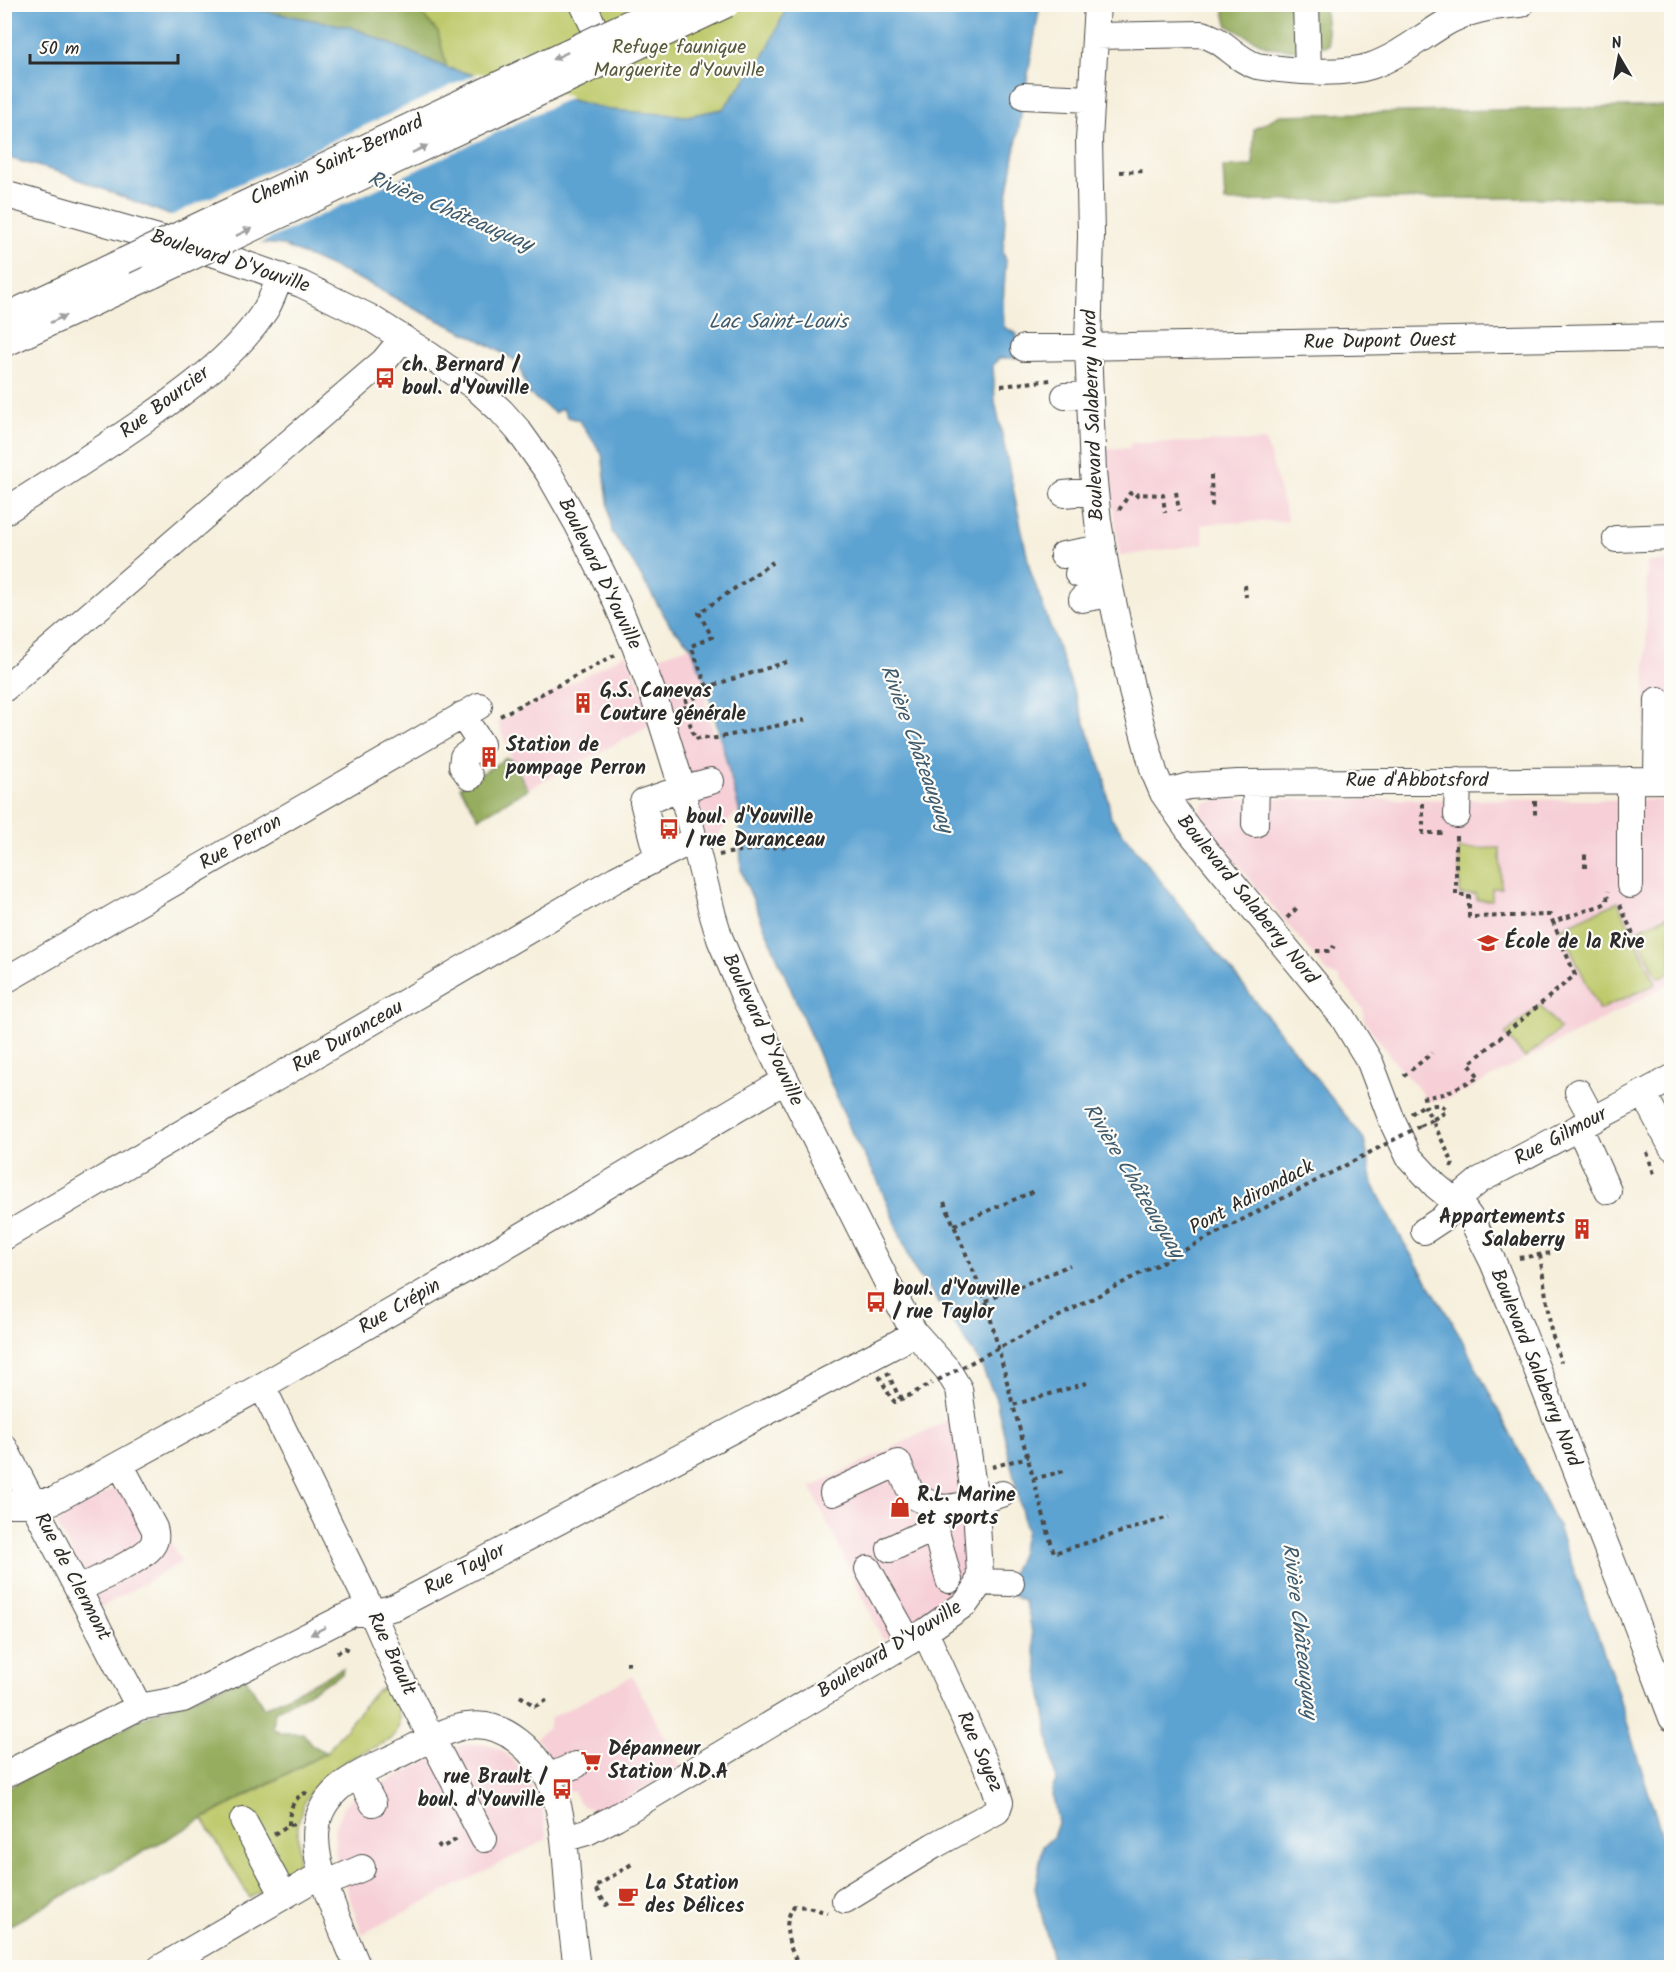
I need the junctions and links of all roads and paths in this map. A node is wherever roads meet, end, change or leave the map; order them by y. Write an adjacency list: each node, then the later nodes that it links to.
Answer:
1 (583, 4): 8 (street)
2 (670, 4): 8 (street, Chemin Saint-Bernard, bridge)
3 (728, 4): 19 (street, Chemin Saint-Bernard, one-way to 3, bridge)
4 (1097, 4): 7 (street, Boulevard Salaberry Nord)
5 (1306, 4): 9 (street)
6 (1521, 4): 9 (street)
7 (1095, 36): 9 (street); 11 (street, Boulevard Salaberry Nord)
8 (599, 38): 16 (street, Chemin Saint-Bernard, one-way to 16, bridge)
9 (1308, 70)
10 (1024, 96): 11 (street)
11 (1091, 99): 20 (street, Boulevard Salaberry Nord)
12 (1146, 171): 13 (path)
13 (1120, 172)
14 (4, 194): 15 (street, Boulevard D'Youville)
15 (280, 276): 18 (street, Boulevard D'Youville); 29 (street, Rue Bourcier)
16 (4, 318)
17 (1671, 336): 20 (street, Rue Dupont Ouest)
18 (403, 338): 45 (street); 55 (street, Boulevard D'Youville)
19 (4, 344)
20 (1088, 347): 21 (street, Rue Dupont Ouest); 23 (street, Boulevard Salaberry Nord)
21 (1024, 348)
22 (1001, 386): 23 (path)
23 (1072, 390): 25 (street, Boulevard Salaberry Nord)
24 (1211, 475): 30 (path)
25 (1094, 490): 27 (street); 35 (street, Boulevard Salaberry Nord)
26 (1176, 492): 31 (path)
27 (1064, 494)
28 (1126, 500): 32 (path)
29 (10, 505)
30 (1212, 507)
31 (1179, 511)
32 (1166, 513)
33 (1671, 537): 34 (street)
34 (1616, 539)
35 (1104, 558): 37 (street); 39 (street, Boulevard Salaberry Nord)
36 (772, 562): 44 (path)
37 (1070, 564)
38 (1245, 585): 40 (path)
39 (1111, 594): 41 (street); 56 (street, Boulevard Salaberry Nord)
40 (1246, 597)
41 (1082, 599)
42 (625, 650): 47 (path)
43 (787, 662): 44 (path)
44 (707, 687): 48 (path)
45 (4, 689)
46 (1658, 700): 51 (street)
47 (470, 710): 49 (street); 74 (street, Rue Perron)
48 (805, 720)
49 (470, 777)
50 (1630, 780): 51 (street, Rue d'Abbotsford); 53 (street, Rue d'Abbotsford); 67 (street)
51 (1664, 780)
52 (711, 781): 55 (street)
53 (1458, 781): 54 (street, Rue d'Abbotsford); 58 (street)
54 (1256, 783): 56 (street, Rue d'Abbotsford); 61 (street)
55 (681, 789): 63 (street, Boulevard D'Youville); 65 (street)
56 (1163, 793): 93 (street, Boulevard Salaberry Nord)
57 (1535, 801): 59 (path)
58 (1457, 815)
59 (1535, 818)
60 (1423, 821): 70 (path)
61 (1255, 824)
62 (825, 842): 63 (path)
63 (701, 850): 65 (street, Rue Duranceau); 78 (street, Boulevard D'Youville)
64 (1585, 854): 66 (path)
65 (660, 857): 96 (street, Rue Duranceau)
66 (1585, 868)
67 (1630, 885)
68 (1299, 906): 69 (path)
69 (1282, 922)
70 (1553, 922): 71 (path); 81 (path)
71 (1635, 931)
72 (1334, 946): 73 (path)
73 (1310, 956)
74 (4, 981)
75 (1432, 1053): 76 (path)
76 (1404, 1076)
77 (1671, 1078): 80 (street, Rue Gilmour)
78 (784, 1080): 102 (street, Boulevard D'Youville); 108 (street, Rue Crépin)
79 (1578, 1092): 85 (street)
80 (1642, 1094): 85 (street, Rue Gilmour); 87 (street)
81 (1422, 1098)
82 (1424, 1105): 83 (path)
83 (1408, 1116)
84 (1432, 1119): 84 (path); 88 (path); 106 (path, Pont Adirondack, bridge)
85 (1586, 1124): 91 (street); 93 (street, Rue Gilmour)
86 (1645, 1146): 89 (path)
87 (1671, 1146)
88 (1449, 1172)
89 (1655, 1177)
90 (1037, 1190): 94 (path)
91 (1608, 1191)
92 (944, 1202): 94 (path)
93 (1455, 1202): 95 (street, Rue Gilmour); 140 (street, Boulevard Salaberry Nord)
94 (954, 1225): 101 (path)
95 (1424, 1231)
96 (4, 1237)
97 (1551, 1253): 98 (path)
98 (1540, 1255): 99 (path); 103 (path)
99 (1519, 1258)
100 (1070, 1265): 101 (path)
101 (986, 1300): 111 (path)
102 (914, 1332): 114 (street, Boulevard D'Youville); 131 (street, Rue Taylor)
103 (1563, 1368)
104 (876, 1369): 110 (path)
105 (887, 1374): 110 (path)
106 (938, 1380)
107 (1087, 1383): 111 (path)
108 (262, 1386): 115 (street, Rue Crépin); 131 (street, Rue Brault)
109 (924, 1388): 110 (path)
110 (908, 1396)
111 (1013, 1406): 113 (path)
112 (4, 1447): 121 (street, Rue de Clermont)
113 (1028, 1457): 114 (path); 117 (path)
114 (973, 1460): 120 (street, Boulevard D'Youville)
115 (120, 1464): 121 (street, Rue Crépin); 130 (street)
116 (1064, 1470): 117 (path)
117 (1033, 1479): 124 (path)
118 (832, 1493): 123 (street)
119 (1002, 1494): 120 (street)
120 (975, 1501): 123 (street); 128 (street, Boulevard D'Youville)
121 (33, 1502): 122 (street, Rue Crépin); 130 (street, Rue de Clermont)
122 (4, 1504)
123 (935, 1516): 125 (street); 127 (street)
124 (1169, 1517)
125 (890, 1549)
126 (868, 1569): 132 (street)
127 (949, 1580)
128 (978, 1582): 129 (street); 132 (street, Boulevard D'Youville)
129 (1011, 1583)
130 (79, 1589): 139 (street, Rue de Clermont)
131 (372, 1613): 139 (street, Rue Taylor, one-way to 139); 141 (street, Rue Brault)
132 (917, 1637): 153 (street, Boulevard D'Youville); 161 (street, Rue Soyez)
133 (351, 1651): 134 (path)
134 (338, 1653)
135 (628, 1661): 136 (path)
136 (628, 1670)
137 (520, 1696): 138 (path)
138 (550, 1698)
139 (139, 1707): 143 (street, Rue Taylor)
140 (1670, 1709)
141 (433, 1739): 144 (street); 145 (street); 152 (street, Rue Brault)
142 (576, 1765): 145 (street)
143 (4, 1775)
144 (358, 1775): 147 (street); 158 (street)
145 (548, 1777): 153 (street)
146 (311, 1795): 150 (path)
147 (373, 1803)
148 (243, 1820): 159 (street)
149 (300, 1824): 150 (path)
150 (290, 1825): 151 (path)
151 (280, 1831)
152 (484, 1839)
153 (566, 1839): 164 (street)
154 (454, 1841): 155 (path)
155 (438, 1844)
156 (635, 1862): 160 (path)
157 (362, 1868): 158 (street)
158 (324, 1879): 159 (street); 163 (street)
159 (284, 1896): 162 (street)
160 (609, 1903)
161 (837, 1906): 165 (path)
162 (160, 1968)
163 (358, 1968)
164 (577, 1968)
165 (800, 1968)

